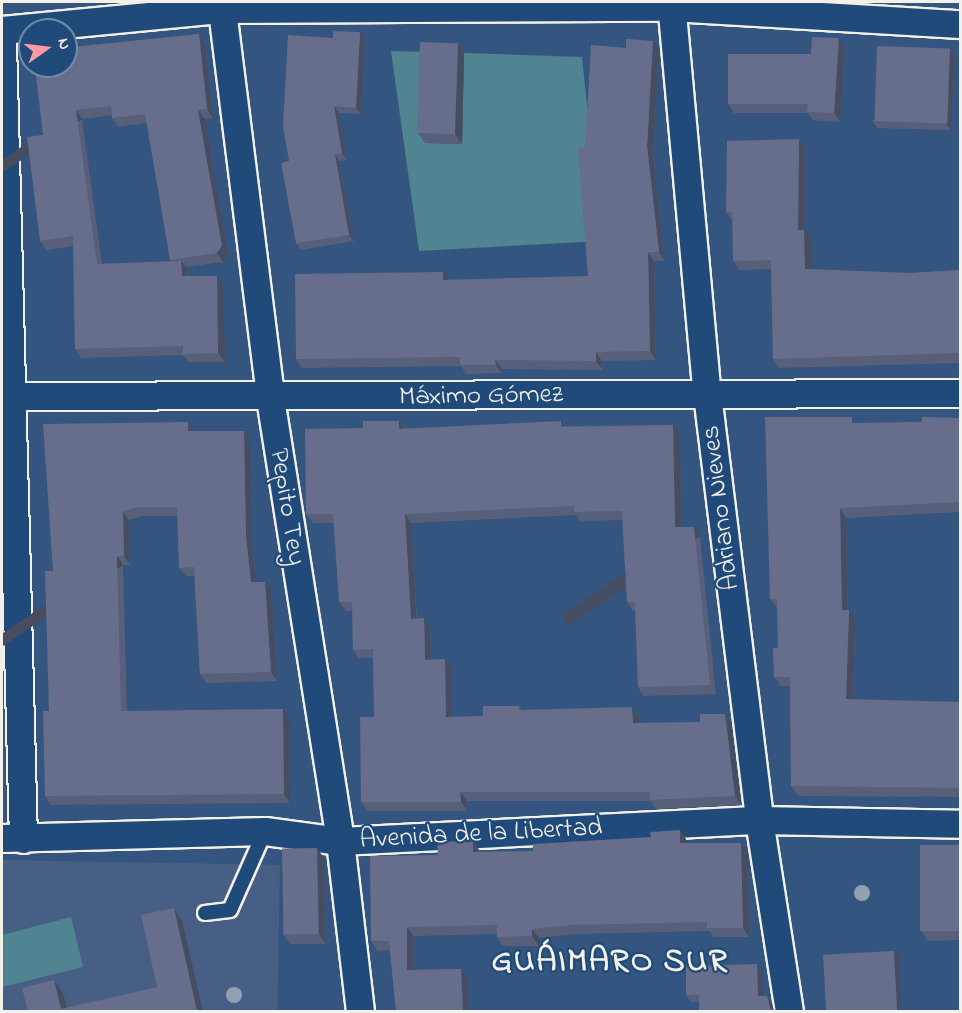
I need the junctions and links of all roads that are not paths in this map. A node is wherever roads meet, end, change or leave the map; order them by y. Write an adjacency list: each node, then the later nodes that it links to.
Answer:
1 (671, 4): 2 (street); 3 (street); 7 (street, Adriano Nieves)
2 (222, 5): 4 (street); 9 (street, Pepito Tey)
3 (960, 24)
4 (2, 30)
5 (2, 42): 8 (street)
6 (960, 393): 7 (street, Máximo Gómez)
7 (707, 394): 9 (street, Máximo Gómez); 10 (street, Adriano Nieves)
8 (8, 397): 9 (street, Máximo Gómez); 13 (street)
9 (270, 399): 14 (street, Pepito Tey)
10 (759, 820): 11 (street, Avenida de la Libertad); 14 (street, Avenida de la Libertad); 17 (street, Adriano Nieves)
11 (960, 824)
12 (265, 831): 13 (street, Avenida de la Libertad); 14 (street, Avenida de la Libertad); 15 (lane)
13 (12, 838)
14 (340, 841): 16 (street, Pepito Tey)
15 (205, 913)
16 (360, 1011)
17 (789, 1011)

